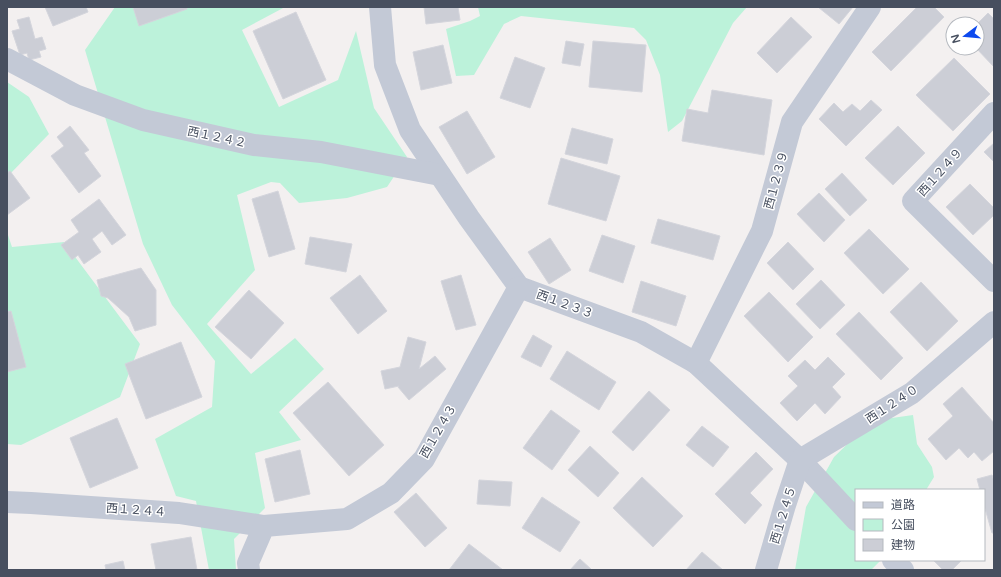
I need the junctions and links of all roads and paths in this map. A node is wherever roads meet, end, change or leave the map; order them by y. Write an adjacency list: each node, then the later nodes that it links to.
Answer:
1 (380, 7): 5 (street)
2 (870, 7): 9 (street, 西１２３９)
3 (7, 59): 5 (street, 西１２４２)
4 (994, 112): 6 (street, 西１２４９)
5 (440, 175): 7 (street)
6 (994, 281)
7 (519, 287): 9 (street, 西１２３３); 13 (street, 西１２４３)
8 (994, 322): 10 (street, 西１２４０)
9 (696, 363): 10 (street, 西１２３３)
10 (800, 460): 12 (street, 西１２３３); 16 (street, 西１２４５)
11 (7, 502): 13 (street, 西１２４４)
12 (855, 519)
13 (264, 526): 15 (street)
14 (894, 561): 17 (street)
15 (249, 570)
16 (766, 570)
17 (902, 570)

